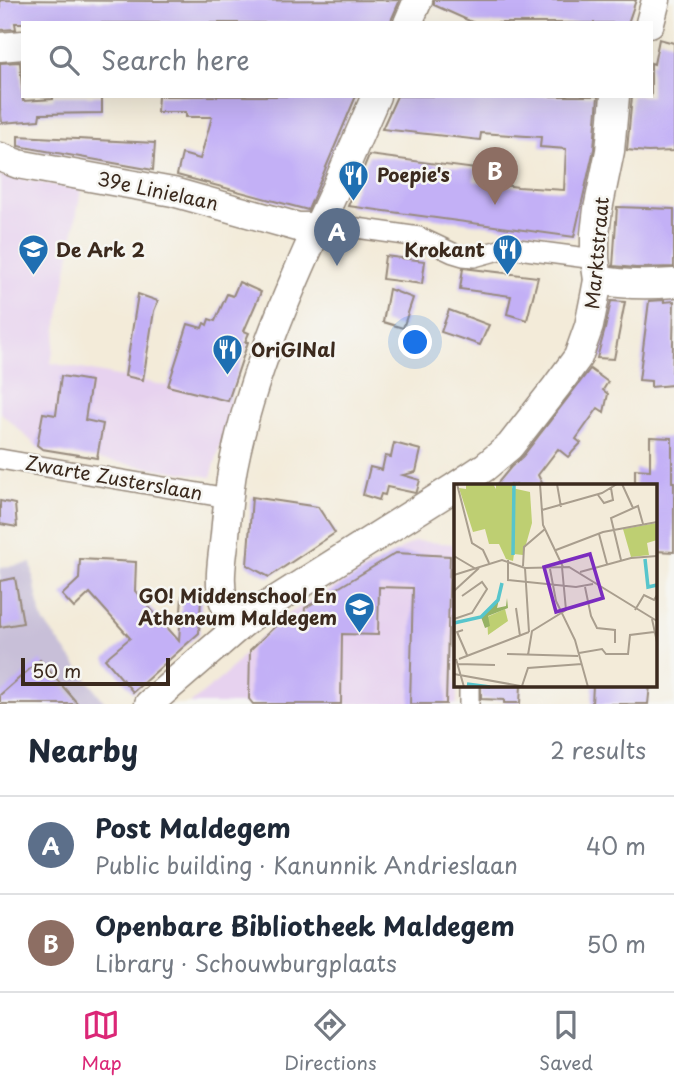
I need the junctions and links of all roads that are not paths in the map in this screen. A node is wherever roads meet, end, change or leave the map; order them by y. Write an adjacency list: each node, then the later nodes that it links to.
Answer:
1 (418, 0): 3 (street)
2 (656, 0): 4 (street)
3 (409, 21)
4 (651, 21)
5 (21, 45): 6 (street)
6 (0, 47)
7 (375, 98): 10 (street)
8 (615, 98): 11 (street, Marktstraat)
9 (0, 157): 10 (street, 39e Linielaan)
10 (316, 228): 11 (street); 16 (street)
11 (596, 269): 12 (street); 14 (street, Marktstraat)
12 (674, 283)
13 (0, 459): 16 (street, Zwarte Zusterslaan)
14 (461, 484)
15 (454, 489): 17 (street, Marktstraat)
16 (228, 498): 17 (street)
17 (238, 627): 18 (street, Marktstraat)
18 (149, 704)

